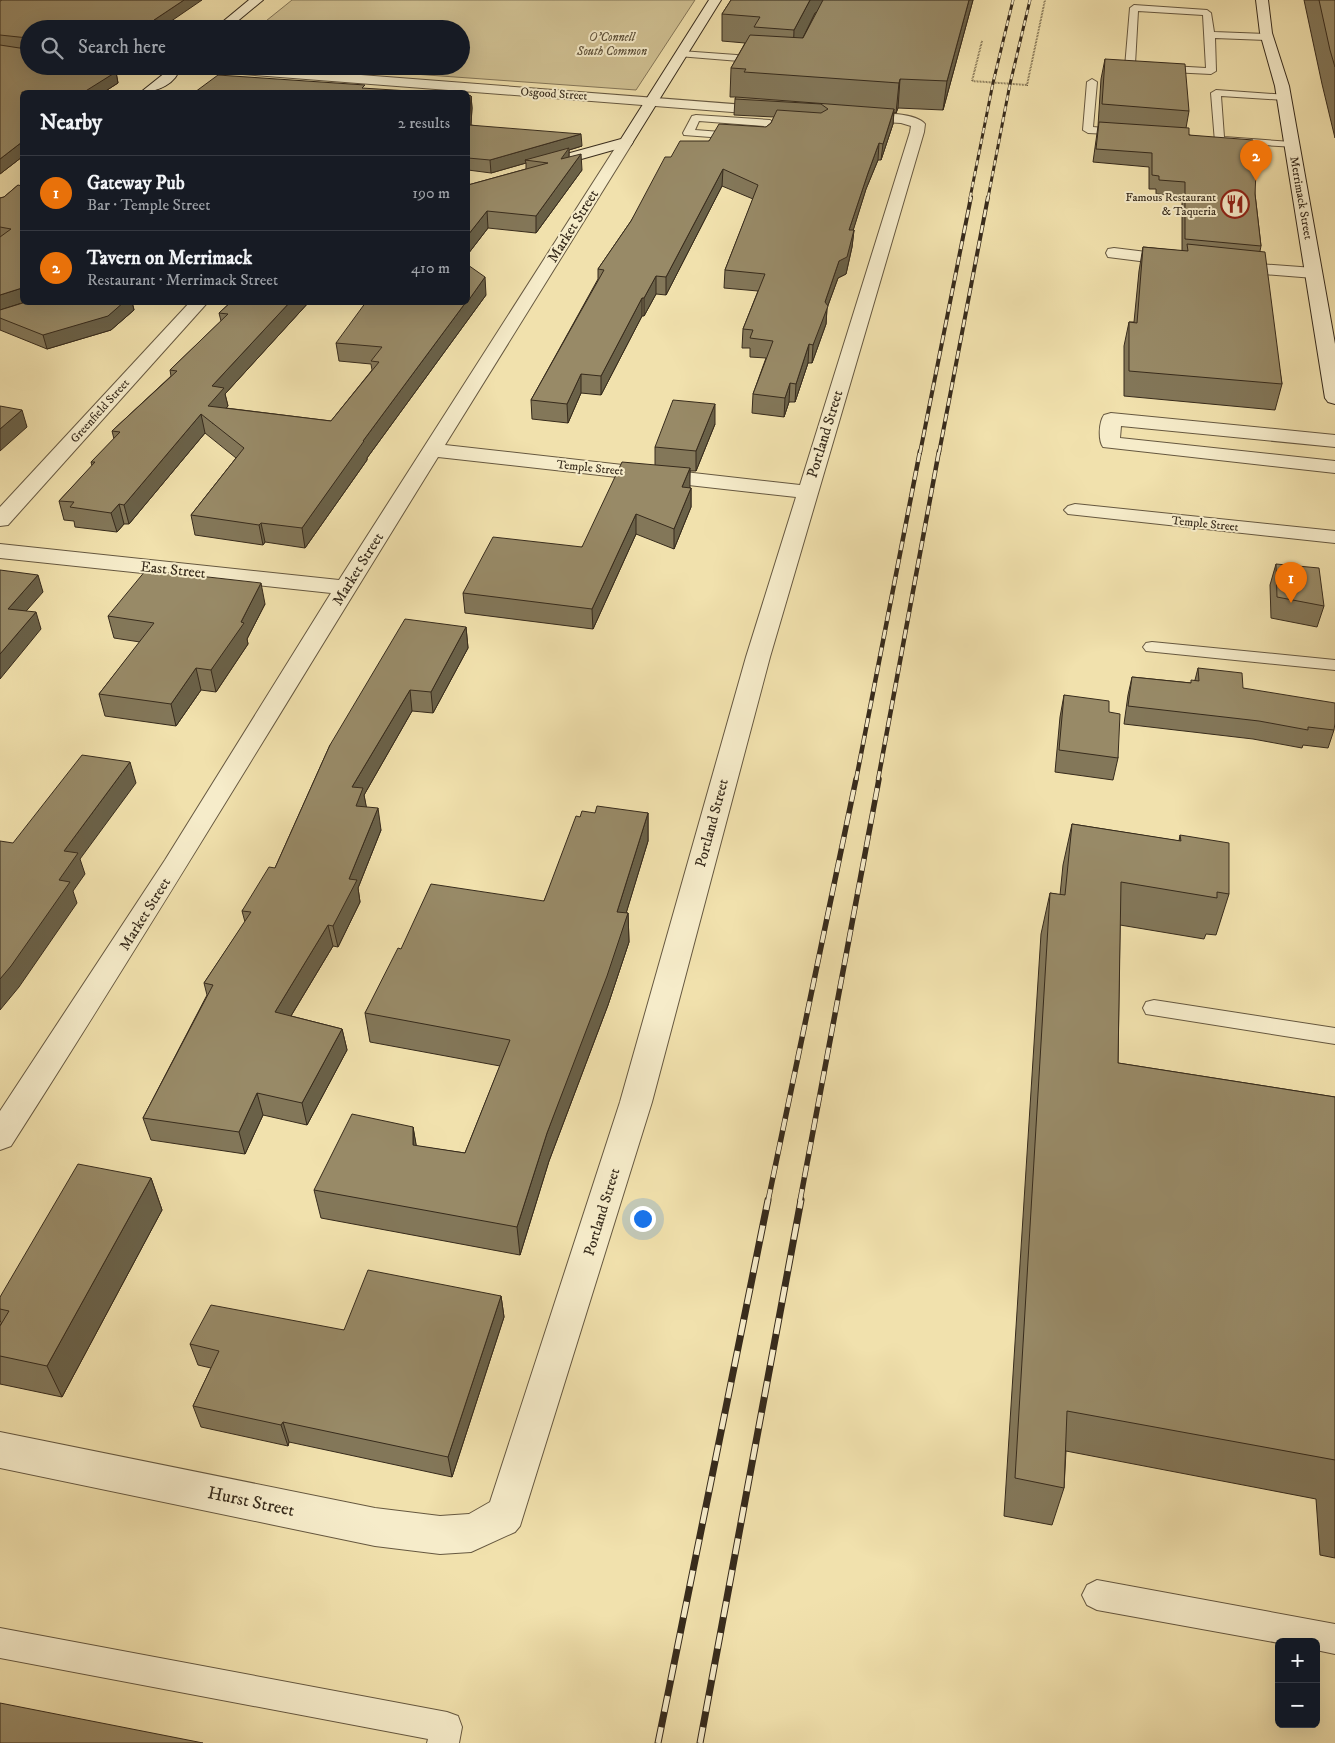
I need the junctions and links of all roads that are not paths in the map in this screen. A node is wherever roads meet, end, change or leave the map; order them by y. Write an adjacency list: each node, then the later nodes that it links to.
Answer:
1 (257, 0): 4 (street)
2 (715, 0): 7 (street, Market Street)
3 (1262, 0): 6 (street, Merrimack Street)
4 (231, 20)
5 (1210, 35): 5 (lane); 6 (lane)
6 (1266, 37): 16 (street, Merrimack Street)
7 (681, 54): 8 (lane); 17 (street, Market Street)
8 (777, 61)
9 (171, 75): 13 (street)
10 (276, 75): 12 (street, Osgood Street)
11 (1092, 82): 20 (lane)
12 (400, 88): 14 (street, Osgood Street)
13 (151, 90)
14 (439, 90)
15 (470, 92): 17 (street, Osgood Street)
16 (1284, 97): 22 (street, Merrimack Street); 22 (lane)
17 (651, 101): 19 (street, Osgood Street); 21 (street, Market Street)
18 (842, 116): 33 (street, Portland Street)
19 (777, 118): 19 (lane)
20 (1135, 133)
21 (626, 142): 23 (street); 31 (street, Market Street)
22 (1292, 145): 27 (street, Merrimack Street)
23 (533, 168)
24 (1114, 253): 25 (street)
25 (1199, 263)
26 (1218, 265): 27 (street)
27 (1314, 273): 29 (street, Merrimack Street)
28 (197, 305): 35 (street, Greenfield Street)
29 (1335, 398)
30 (1335, 441): 32 (street)
31 (432, 450): 33 (street, Temple Street); 38 (street, Market Street)
32 (1335, 468)
33 (807, 492): 45 (street, Portland Street)
34 (1075, 510): 36 (street, Temple Street)
35 (0, 520)
36 (1335, 538)
37 (0, 551): 38 (street, East Street)
38 (346, 588): 43 (street, Market Street)
39 (1152, 647): 40 (lane)
40 (1335, 665)
41 (1154, 1008): 42 (lane)
42 (1335, 1036)
43 (0, 1137)
44 (0, 1450): 45 (street, Hurst Street)
45 (501, 1519)
46 (1097, 1595): 47 (lane)
47 (1335, 1639)
48 (0, 1642): 49 (lane)
49 (443, 1743)

